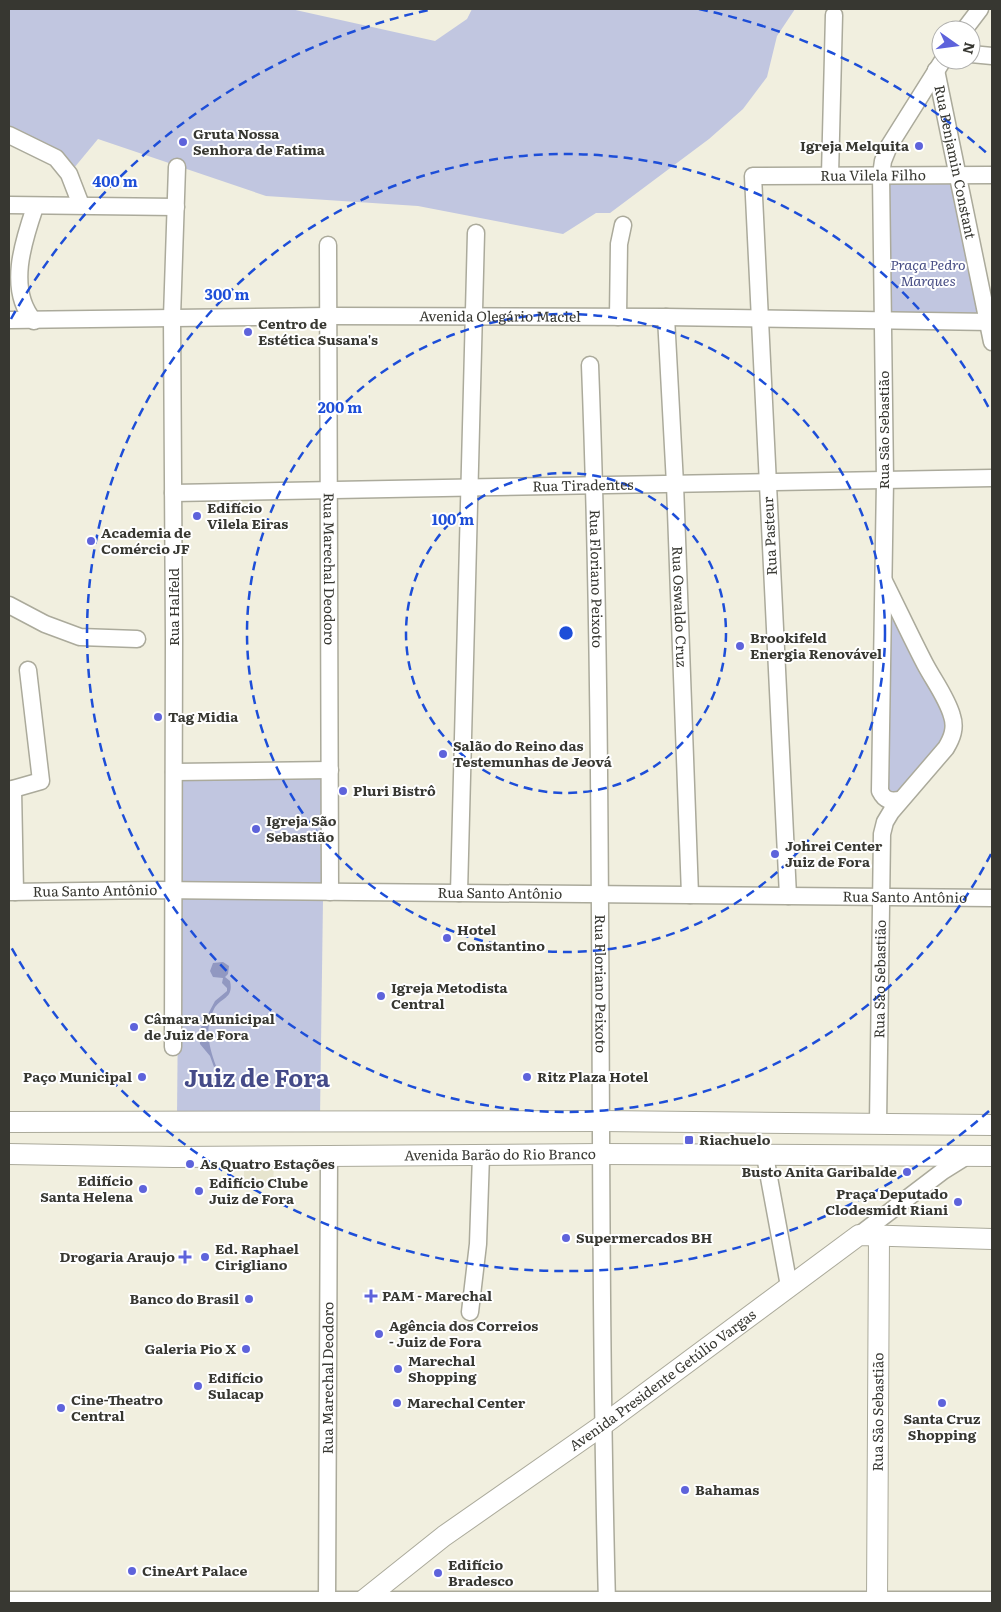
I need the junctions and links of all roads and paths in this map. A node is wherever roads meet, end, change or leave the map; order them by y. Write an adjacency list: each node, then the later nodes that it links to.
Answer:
1 (980, 9): 3 (street)
2 (834, 15): 9 (street)
3 (972, 20)
4 (936, 70): 10 (street, Rua São Sebastião)
5 (940, 70): 11 (street, Rua Benjamin Constant)
6 (9, 135): 14 (street)
7 (177, 167): 16 (street, Rua Halfeld)
8 (992, 174): 11 (street, Rua Vilela Filho)
9 (830, 175): 10 (street, Rua Vilela Filho); 12 (street, Rua Vilela Filho)
10 (881, 175): 11 (street, Rua Vilela Filho); 27 (street, Rua São Sebastião)
11 (957, 175): 29 (street, Rua Benjamin Constant)
12 (753, 176): 25 (street, Rua Pasteur)
13 (9, 205): 15 (street)
14 (81, 205): 15 (street); 16 (street)
15 (34, 206): 28 (street)
16 (176, 207): 21 (street, Rua Halfeld)
17 (623, 225): 23 (street)
18 (476, 233): 22 (street)
19 (328, 245): 20 (street, Rua Marechal Deodoro)
20 (328, 316): 21 (street, Avenida Olegário Maciel); 22 (street, Avenida Olegário Maciel); 38 (street, Rua Marechal Deodoro)
21 (172, 317): 28 (street, Avenida Olegário Maciel); 39 (street, Rua Halfeld)
22 (473, 317): 23 (street, Avenida Olegário Maciel); 37 (street)
23 (618, 317): 24 (street, Avenida Olegário Maciel)
24 (666, 317): 25 (street, Avenida Olegário Maciel); 35 (street, Rua Oswaldo Cruz)
25 (760, 318): 27 (street, Avenida Olegário Maciel); 34 (street, Rua Pasteur)
26 (9, 320): 28 (street, Avenida Olegário Maciel)
27 (883, 320): 29 (street, Avenida Olegário Maciel); 33 (street, Rua São Sebastião)
28 (34, 321)
29 (990, 322): 30 (street, Rua Benjamin Constant)
30 (992, 342)
31 (590, 365): 36 (street, Rua Floriano Peixoto)
32 (992, 478): 33 (street, Rua Tiradentes)
33 (885, 480): 34 (street, Rua Tiradentes); 40 (street, Rua São Sebastião)
34 (768, 482): 35 (street, Rua Tiradentes); 54 (street, Rua Pasteur)
35 (675, 484): 36 (street, Rua Tiradentes); 53 (street, Rua Oswaldo Cruz)
36 (595, 486): 37 (street, Rua Tiradentes); 52 (street, Rua Floriano Peixoto)
37 (469, 488): 38 (street, Rua Tiradentes); 51 (street)
38 (328, 491): 39 (street, Rua Tiradentes); 44 (street, Rua Marechal Deodoro)
39 (173, 493): 45 (street, Rua Halfeld)
40 (883, 579): 47 (street, Rua São Sebastião); 47 (street)
41 (9, 605): 42 (street)
42 (137, 639)
43 (28, 670): 46 (street)
44 (330, 770): 45 (street); 50 (street, Rua Marechal Deodoro)
45 (174, 772): 48 (street, Rua Halfeld)
46 (11, 789): 49 (street)
47 (900, 800): 55 (street, Rua São Sebastião)
48 (174, 890): 49 (street, Rua Santo Antônio); 50 (street, Rua Santo Antônio); 57 (street, Rua Halfeld)
49 (12, 892)
50 (330, 892): 51 (street, Rua Santo Antônio)
51 (459, 893): 52 (street, Rua Santo Antônio)
52 (600, 895): 53 (street, Rua Santo Antônio); 58 (street, Rua Floriano Peixoto)
53 (690, 895): 54 (street, Rua Santo Antônio)
54 (788, 896): 55 (street, Rua Santo Antônio)
55 (880, 897): 56 (street, Rua Santo Antônio); 60 (street, Rua São Sebastião)
56 (992, 898)
57 (174, 1047)
58 (601, 1121): 59 (main road); 60 (main road); 63 (street, Rua Floriano Peixoto)
59 (9, 1122)
60 (878, 1124): 61 (main road)
61 (992, 1125)
62 (9, 1154): 65 (main road, Avenida Barão do Rio Branco)
63 (602, 1154): 64 (main road, Avenida Barão do Rio Branco); 66 (main road, Avenida Barão do Rio Branco); 73 (street, Rua Floriano Peixoto)
64 (481, 1155): 65 (main road, Avenida Barão do Rio Branco); 72 (street)
65 (329, 1156): 74 (street, Rua Marechal Deodoro)
66 (765, 1156): 67 (main road, Avenida Barão do Rio Branco); 71 (street)
67 (967, 1156): 68 (main road, Avenida Barão do Rio Branco); 69 (street)
68 (992, 1156)
69 (879, 1228): 70 (main road); 71 (main road, Avenida Presidente Getúlio Vargas); 77 (main road, Rua São Sebastião)
70 (992, 1238)
71 (788, 1286): 73 (main road, Avenida Presidente Getúlio Vargas)
72 (470, 1312)
73 (603, 1425): 78 (main road, Avenida Presidente Getúlio Vargas); 80 (street, Rua Floriano Peixoto)
74 (327, 1600): 76 (street); 78 (street)
75 (992, 1600): 77 (street)
76 (11, 1601)
77 (877, 1601): 80 (street)
78 (362, 1602): 79 (street)
79 (524, 1602): 80 (street)
80 (607, 1602)

